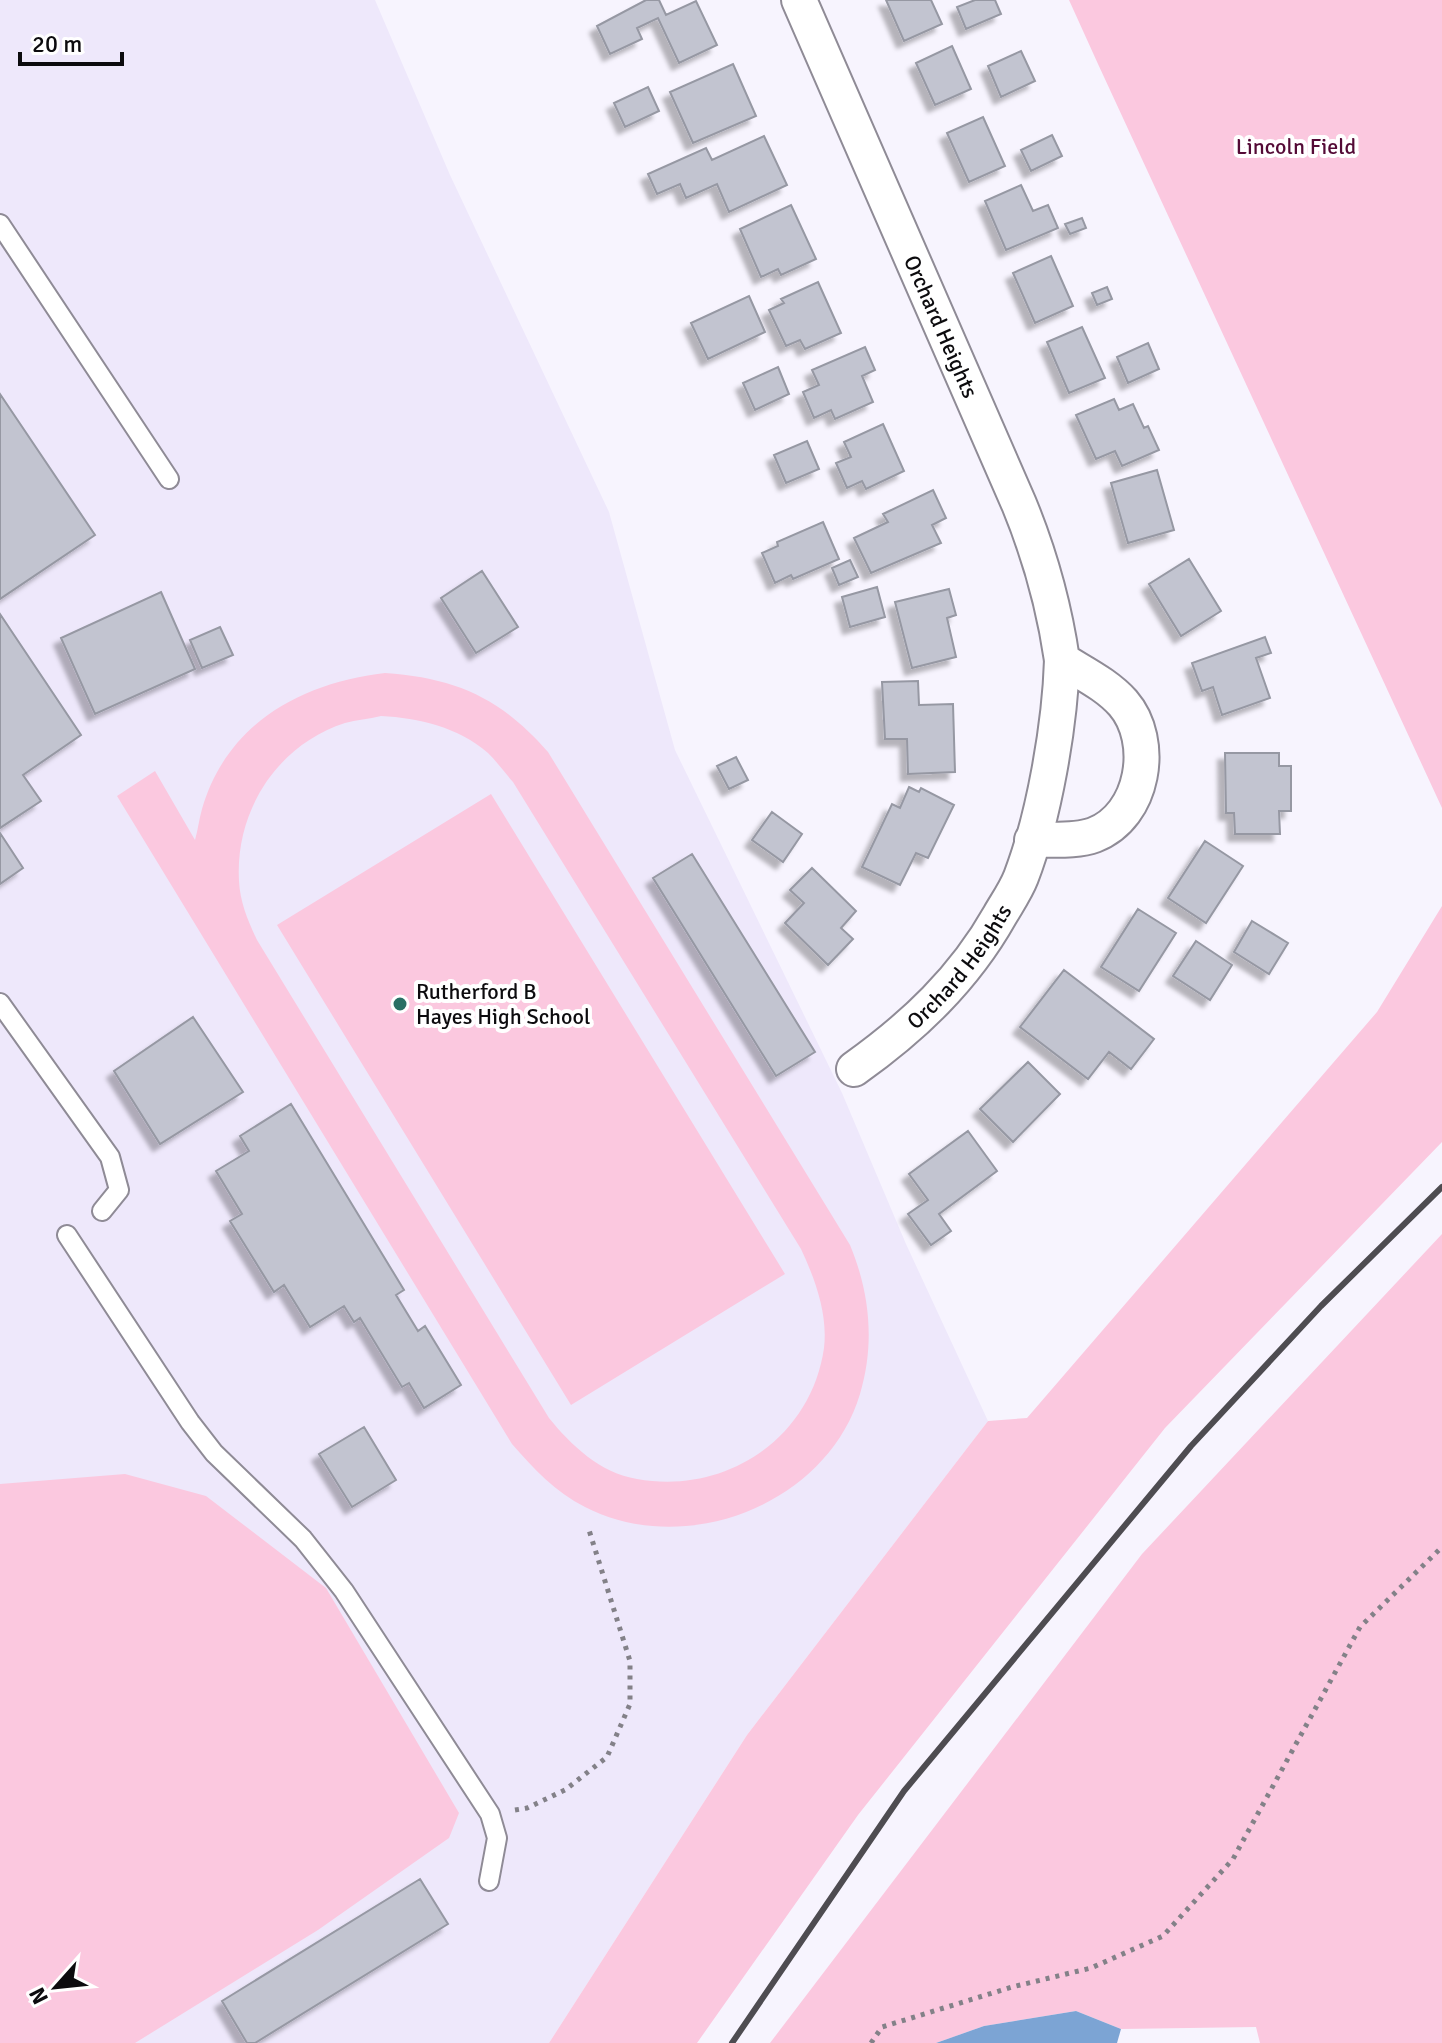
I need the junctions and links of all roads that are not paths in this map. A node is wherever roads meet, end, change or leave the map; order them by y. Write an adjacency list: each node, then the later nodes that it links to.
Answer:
1 (799, 0): 4 (street, Orchard Heights)
2 (0, 224): 3 (lane)
3 (169, 479)
4 (1062, 660): 5 (street, Orchard Heights); 5 (street)
5 (1032, 840): 7 (street, Orchard Heights)
6 (0, 1003): 8 (lane)
7 (854, 1069)
8 (102, 1211)
9 (67, 1235): 10 (lane)
10 (489, 1881)

